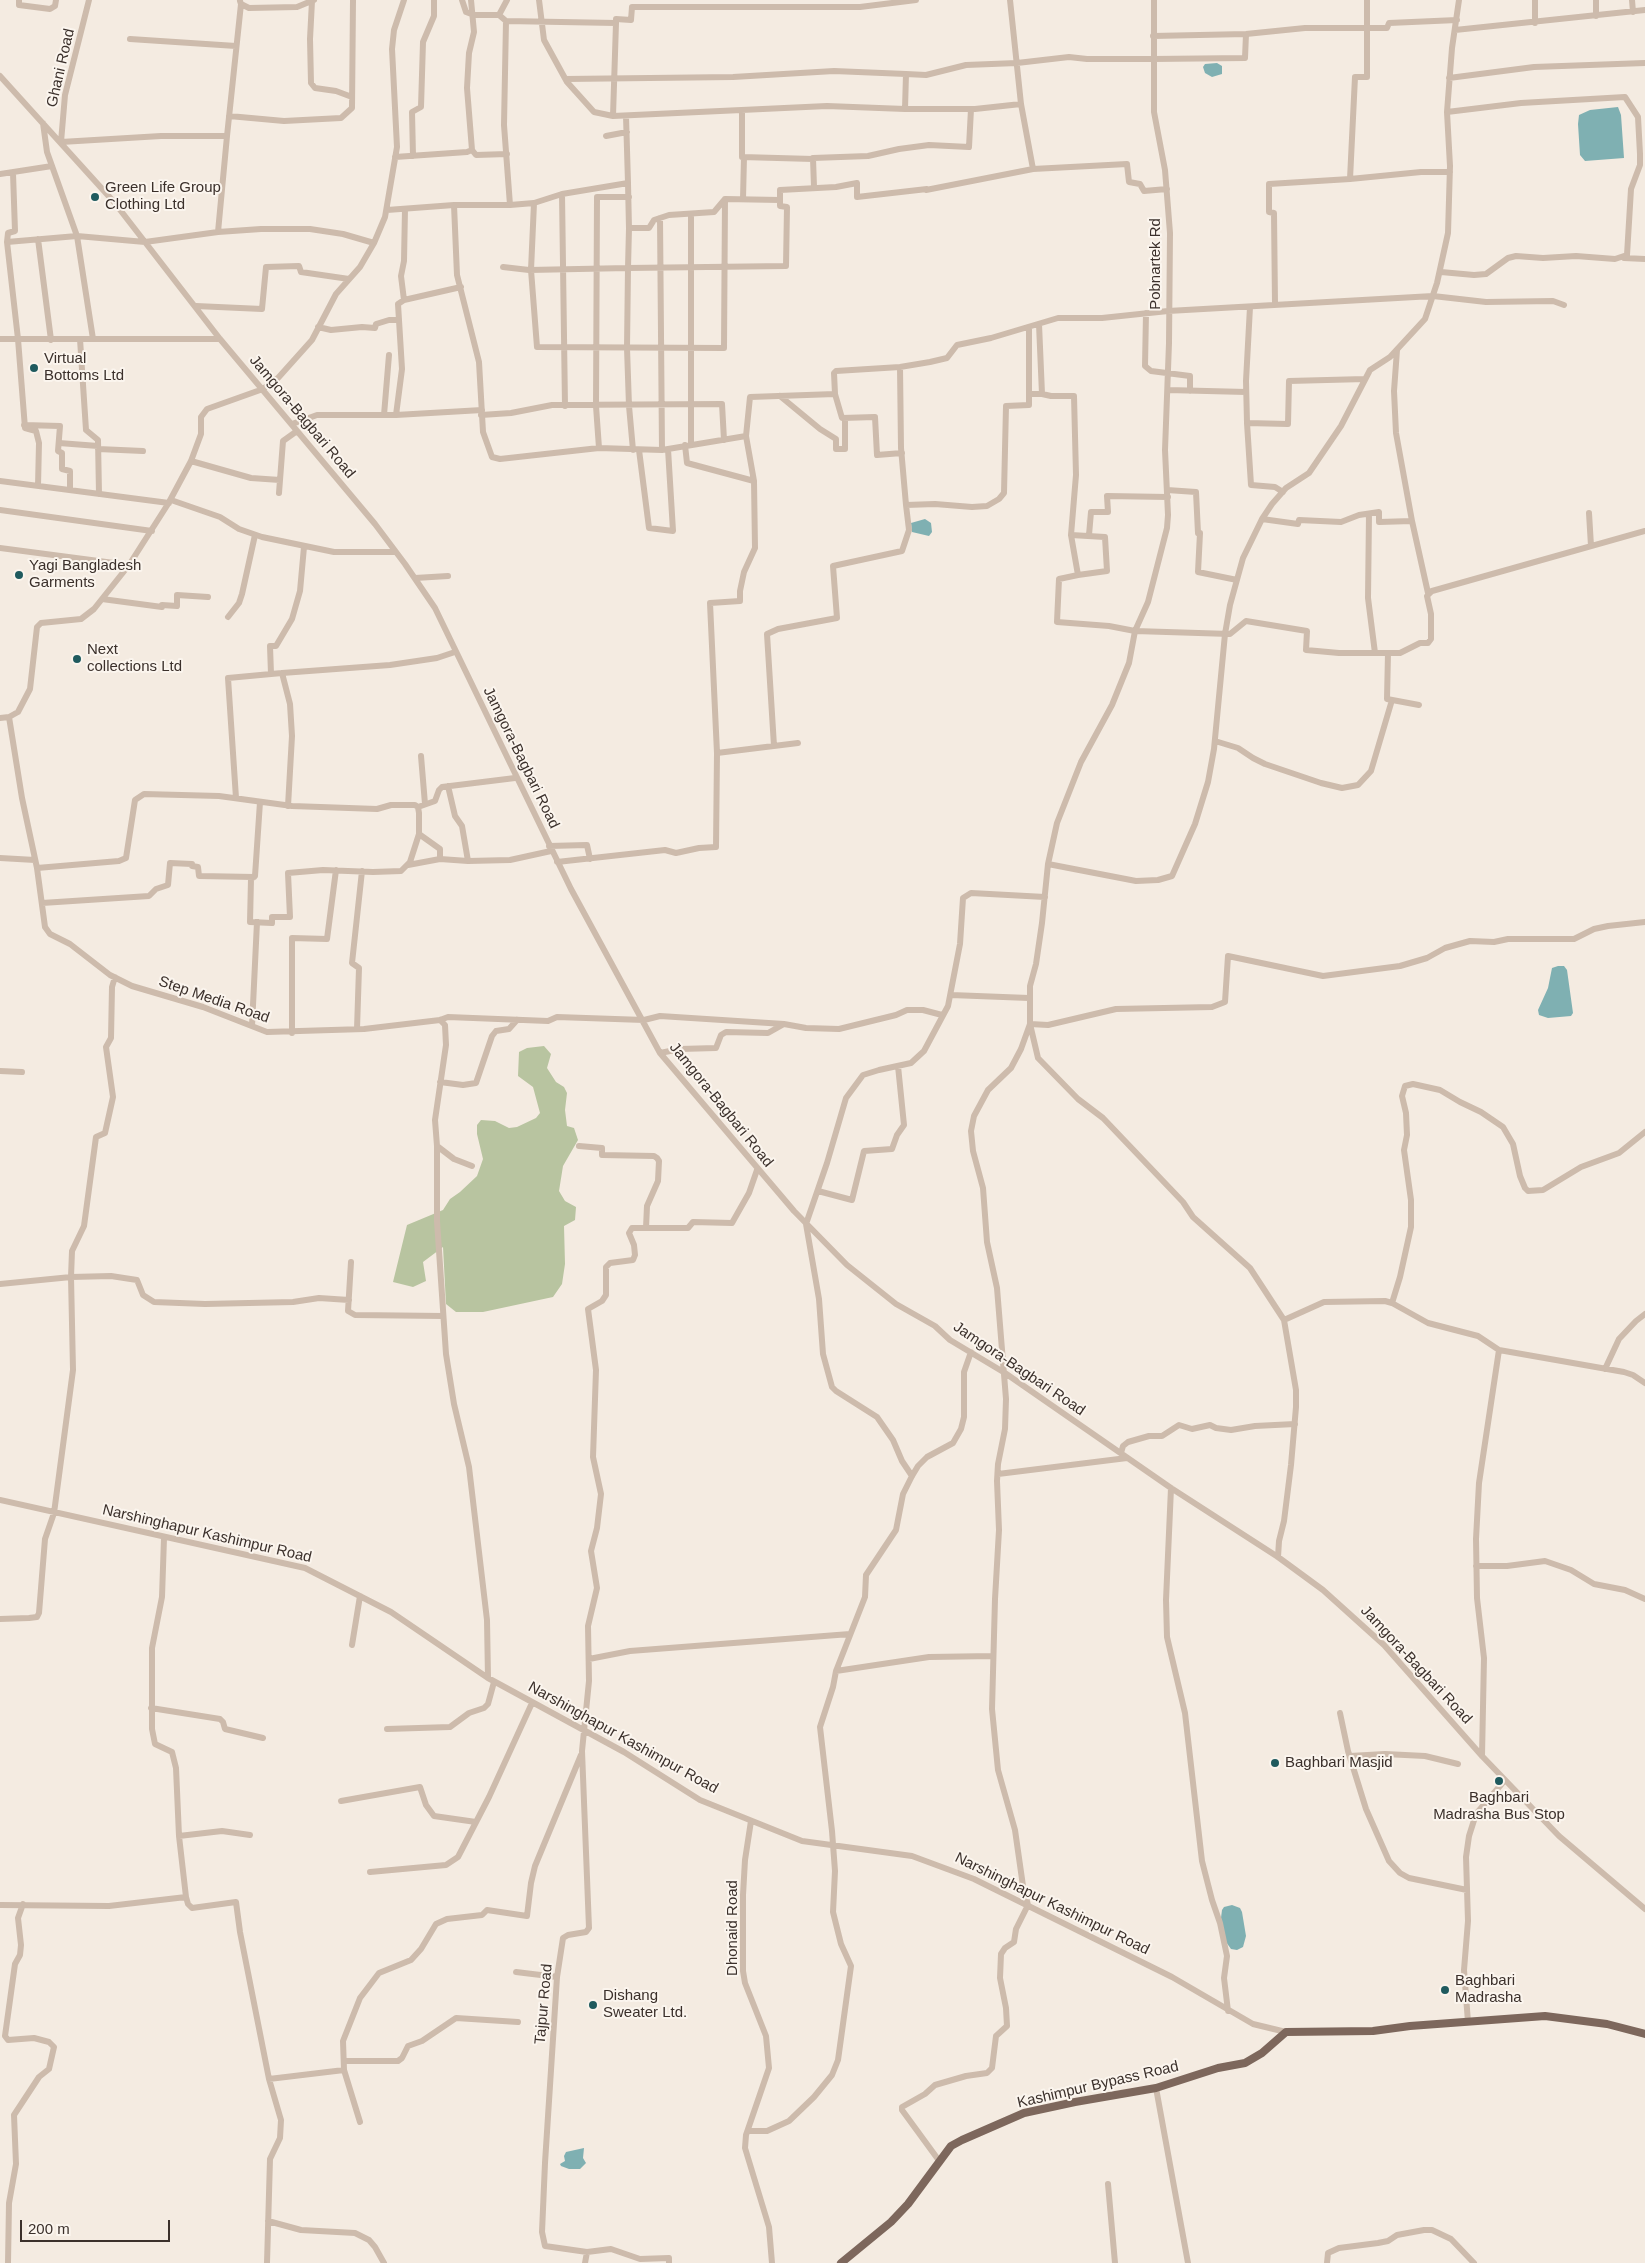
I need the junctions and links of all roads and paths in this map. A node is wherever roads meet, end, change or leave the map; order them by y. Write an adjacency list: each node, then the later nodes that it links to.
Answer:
1 (19, 0): 2 (street)
2 (56, 0)
3 (89, 0): 58 (street, Ghani Road)
4 (313, 0): 20 (street); 45 (street)
5 (353, 0): 45 (street)
6 (404, 0): 62 (street)
7 (434, 0): 61 (street)
8 (462, 0): 23 (street)
9 (472, 0): 23 (street)
10 (507, 0): 24 (street)
11 (539, 0): 28 (street)
12 (916, 0): 29 (street)
13 (1010, 0): 38 (street)
14 (1154, 0): 34 (street, Pobnartek Rd)
15 (1367, 0): 31 (street)
16 (1460, 0): 26 (street)
17 (1535, 0): 30 (street)
18 (1596, 0): 25 (street)
19 (1632, 0): 22 (street)
20 (240, 2): 36 (street)
21 (1645, 10): 22 (street)
22 (1633, 12): 25 (street)
23 (474, 15): 24 (street); 59 (street)
24 (499, 15): 27 (street)
25 (1596, 16): 30 (street)
26 (1457, 20): 31 (street); 32 (street)
27 (506, 21): 28 (street); 60 (street)
28 (542, 22): 29 (street); 43 (street)
29 (616, 23): 44 (street)
30 (1535, 23): 32 (street)
31 (1367, 28): 33 (street); 70 (street)
32 (1455, 30): 42 (street)
33 (1246, 34): 34 (street); 37 (street)
34 (1153, 36): 37 (street, Pobnartek Rd)
35 (130, 40): 36 (street)
36 (236, 46): 51 (street)
37 (1153, 59): 38 (street); 74 (street, Pobnartek Rd)
38 (1017, 63): 40 (street); 46 (street)
39 (1645, 63): 42 (street)
40 (906, 74): 44 (street); 49 (street)
41 (0, 76): 54 (street, Jamgora-Bagbari Road)
42 (1449, 78): 50 (street)
43 (566, 79): 44 (street); 52 (street)
44 (614, 79): 52 (street)
45 (352, 97): 51 (street)
46 (1021, 104): 47 (street); 66 (street)
47 (971, 109): 49 (street); 64 (street)
48 (742, 110): 49 (street); 53 (street); 63 (street)
49 (904, 110)
50 (1447, 112): 67 (street); 94 (street)
51 (229, 116): 56 (street)
52 (613, 116): 53 (street)
53 (626, 116): 55 (street)
54 (43, 122): 58 (street, Jamgora-Bagbari Road); 65 (street)
55 (627, 132): 57 (street); 71 (street)
56 (227, 136): 58 (street); 88 (street)
57 (606, 136)
58 (61, 142): 92 (street, Jamgora-Bagbari Road)
59 (472, 150): 60 (street); 61 (street)
60 (507, 154): 82 (street)
61 (412, 156): 62 (street)
62 (395, 157): 84 (street)
63 (744, 157): 64 (street); 78 (street)
64 (813, 160): 72 (street)
65 (52, 166): 68 (street); 89 (street)
66 (1033, 169): 72 (street); 74 (street)
67 (1450, 172): 70 (street); 104 (street)
68 (13, 173): 69 (street); 91 (street)
69 (0, 174)
70 (1350, 179): 109 (street)
71 (628, 183): 73 (street); 75 (street); 76 (street)
72 (814, 187): 79 (street)
73 (598, 188)
74 (1167, 189): 113 (street, Pobnartek Rd)
75 (562, 194): 80 (street); 103 (street)
76 (629, 197): 87 (street); 101 (street)
77 (724, 199): 78 (street); 85 (street); 97 (street)
78 (743, 199): 79 (street)
79 (780, 200): 97 (street)
80 (534, 203): 82 (street); 102 (street)
81 (454, 205): 82 (street); 83 (street); 106 (street)
82 (510, 205)
83 (405, 209): 84 (street); 108 (street)
84 (387, 210): 93 (street)
85 (692, 214): 86 (street); 100 (street)
86 (660, 218): 87 (street); 99 (street)
87 (629, 229): 98 (street)
88 (218, 232): 92 (street); 93 (street)
89 (77, 236): 90 (street); 92 (street); 122 (street)
90 (38, 239): 91 (street); 124 (street)
91 (7, 242): 120 (street)
92 (145, 242): 111 (street, Jamgora-Bagbari Road)
93 (374, 243): 105 (street)
94 (1622, 258): 95 (street); 104 (street)
95 (1645, 259)
96 (502, 267): 102 (street)
97 (725, 267): 100 (street); 126 (street)
98 (628, 268): 99 (street); 101 (street); 129 (street)
99 (660, 268): 100 (street); 125 (street)
100 (691, 268): 126 (street)
101 (596, 269): 103 (street); 128 (street)
102 (531, 270): 103 (street); 127 (street)
103 (563, 270): 127 (street)
104 (1440, 272): 107 (street)
105 (349, 279): 111 (street); 117 (street)
106 (461, 287): 108 (street); 148 (street)
107 (1433, 296): 109 (street); 110 (street); 130 (street)
108 (404, 300): 115 (street)
109 (1275, 304): 112 (street)
110 (1564, 305)
111 (196, 306): 123 (street, Jamgora-Bagbari Road)
112 (1250, 307): 113 (street); 138 (street)
113 (1168, 311): 114 (street); 133 (street, Pobnartek Rd)
114 (1146, 313): 116 (street); 133 (street)
115 (398, 320): 117 (street); 150 (street)
116 (1039, 324): 118 (street); 141 (street)
117 (318, 327): 135 (street)
118 (1029, 328): 132 (street); 140 (street)
119 (0, 339): 120 (street)
120 (18, 339): 124 (street); 154 (street)
121 (80, 339): 122 (street); 124 (street); 160 (street)
122 (93, 339): 123 (street)
123 (220, 339): 135 (street, Jamgora-Bagbari Road)
124 (51, 340)
125 (660, 347): 126 (street); 129 (street); 147 (street)
126 (691, 347): 143 (street)
127 (564, 348): 128 (street); 144 (street)
128 (596, 348): 129 (street); 145 (street)
129 (627, 348): 146 (street)
130 (1397, 350): 134 (street); 182 (street)
131 (389, 355): 149 (street)
132 (900, 367): 139 (street); 165 (street)
133 (1168, 374): 136 (street, Pobnartek Rd); 137 (street)
134 (1365, 379): 152 (street); 172 (street)
135 (263, 389): 153 (street, Jamgora-Bagbari Road); 166 (street)
136 (1168, 390): 137 (street); 174 (street, Pobnartek Rd)
137 (1190, 390): 138 (street)
138 (1246, 392): 152 (street)
139 (835, 394): 142 (street); 151 (street)
140 (1029, 394): 141 (street); 177 (street)
141 (1042, 394): 186 (street)
142 (780, 396): 151 (street); 156 (street)
143 (692, 405): 147 (street); 157 (street); 159 (street)
144 (565, 406): 145 (street); 148 (street)
145 (596, 406): 146 (street); 161 (street)
146 (629, 406): 147 (street); 163 (street)
147 (661, 406): 162 (street)
148 (482, 412): 150 (street); 161 (street)
149 (384, 415): 150 (street); 153 (street)
150 (396, 415)
151 (845, 418): 165 (street)
152 (1247, 423): 172 (street)
153 (292, 424): 155 (street, Jamgora-Bagbari Road)
154 (24, 426): 158 (street); 170 (street)
155 (297, 431): 167 (street); 191 (street, Jamgora-Bagbari Road)
156 (746, 436): 157 (street); 169 (street)
157 (724, 440): 159 (street)
158 (59, 443): 160 (street); 171 (street)
159 (688, 445): 162 (street); 169 (street)
160 (98, 447): 164 (street); 175 (street)
161 (599, 448): 163 (street)
162 (665, 449): 163 (street); 163 (street)
163 (636, 450)
164 (143, 451)
165 (902, 453): 177 (street)
166 (191, 462): 167 (street); 176 (street)
167 (280, 480): 173 (street)
168 (0, 481): 170 (street)
169 (754, 481): 215 (street)
170 (38, 486): 171 (street)
171 (70, 490): 175 (street)
172 (1282, 492): 181 (street)
173 (279, 493)
174 (1167, 493): 187 (street); 196 (street); 201 (street, Pobnartek Rd)
175 (99, 494): 176 (street)
176 (170, 501): 183 (street); 185 (street)
177 (906, 505): 214 (street)
178 (0, 510): 183 (street)
179 (1589, 513): 188 (street)
180 (1369, 514): 181 (street); 182 (street); 204 (street)
181 (1262, 519): 196 (street)
182 (1412, 521): 197 (street)
183 (152, 531): 192 (street)
184 (1645, 531): 188 (street)
185 (255, 535): 189 (street); 200 (street)
186 (1072, 535): 187 (street); 194 (street)
187 (1089, 535): 194 (street)
188 (1591, 546): 197 (street)
189 (304, 547): 191 (street); 206 (street)
190 (0, 548): 192 (street)
191 (395, 552): 195 (street, Jamgora-Bagbari Road)
192 (129, 565): 199 (street)
193 (448, 576): 195 (street)
194 (1078, 576): 201 (street)
195 (415, 578): 203 (street, Jamgora-Bagbari Road)
196 (1237, 580): 202 (street)
197 (1428, 593): 205 (street)
198 (208, 597): 199 (street)
199 (102, 599): 210 (street)
200 (228, 617)
201 (1134, 631): 202 (street); 232 (street, Pobnartek Rd)
202 (1225, 634): 204 (street); 212 (street)
203 (455, 652): 207 (street); 217 (street, Jamgora-Bagbari Road)
204 (1375, 653): 205 (street)
205 (1388, 653): 208 (street)
206 (271, 674): 207 (street); 219 (street)
207 (282, 674): 222 (street)
208 (1392, 700): 209 (street); 212 (street)
209 (1418, 705)
210 (9, 717): 211 (street); 229 (street, Step Media Road)
211 (0, 718)
212 (1214, 741): 232 (street)
213 (798, 743): 214 (street)
214 (774, 746): 215 (street)
215 (717, 753): 228 (street)
216 (421, 756): 221 (street)
217 (515, 778): 218 (street); 225 (street, Jamgora-Bagbari Road)
218 (448, 786): 221 (street); 230 (street)
219 (236, 798): 220 (street); 234 (street)
220 (260, 802): 222 (street); 237 (street)
221 (425, 804): 223 (street)
222 (288, 806): 223 (street)
223 (418, 807): 224 (street)
224 (419, 834): 227 (street); 233 (street)
225 (550, 848): 228 (street); 230 (street); 231 (street, Jamgora-Bagbari Road)
226 (0, 858): 229 (street)
227 (440, 859): 230 (street); 233 (street)
228 (590, 859): 231 (street)
229 (35, 860): 234 (street, Step Media Road)
230 (468, 861)
231 (557, 862): 248 (street, Jamgora-Bagbari Road)
232 (1048, 864): 238 (street, Pobnartek Rd)
233 (408, 865): 236 (street)
234 (37, 868): 239 (street, Step Media Road)
235 (336, 870): 236 (street); 240 (street); 253 (street)
236 (362, 871): 252 (street)
237 (254, 877): 239 (street); 240 (street)
238 (1045, 897): 243 (street); 244 (street, Pobnartek Rd)
239 (42, 903): 242 (street, Step Media Road)
240 (257, 922): 251 (street)
241 (1645, 922): 250 (street)
242 (115, 977): 251 (street, Step Media Road); 268 (street)
243 (951, 995): 244 (street); 245 (street)
244 (1029, 998): 250 (street, Pobnartek Rd)
245 (942, 1016): 249 (street, Step Media Road); 255 (street)
246 (440, 1020): 247 (street, Step Media Road); 252 (street, Step Media Road); 258 (street)
247 (517, 1020): 248 (street, Step Media Road); 258 (street)
248 (644, 1020): 249 (street, Step Media Road); 254 (street, Jamgora-Bagbari Road)
249 (784, 1024): 254 (street)
250 (1030, 1024): 274 (street); 278 (street)
251 (252, 1026): 253 (street, Step Media Road)
252 (357, 1029): 253 (street, Step Media Road)
253 (292, 1033)
254 (660, 1053): 263 (street, Jamgora-Bagbari Road)
255 (898, 1066): 264 (street); 264 (street)
256 (0, 1071): 257 (street)
257 (22, 1072)
258 (440, 1082): 260 (street)
259 (1645, 1132): 271 (street)
260 (437, 1146): 262 (street); 273 (street)
261 (579, 1146): 266 (street)
262 (472, 1166)
263 (757, 1170): 265 (street, Jamgora-Bagbari Road); 266 (street)
264 (818, 1191): 265 (street)
265 (806, 1224): 276 (street, Jamgora-Bagbari Road); 284 (street)
266 (646, 1228): 297 (street, Tajpur Road)
267 (351, 1262): 270 (street)
268 (71, 1277): 269 (street); 270 (street); 287 (street)
269 (0, 1284)
270 (349, 1300): 273 (street)
271 (1392, 1303): 274 (street); 275 (street)
272 (1645, 1314): 277 (street)
273 (443, 1316): 299 (street)
274 (1284, 1320): 280 (street)
275 (1499, 1350): 277 (street); 290 (street)
276 (971, 1352): 278 (street, Jamgora-Bagbari Road); 284 (street)
277 (1605, 1368): 279 (street)
278 (1005, 1373): 281 (street, Jamgora-Bagbari Road); 283 (street)
279 (1645, 1383)
280 (1295, 1424): 281 (street); 289 (street)
281 (1121, 1453): 282 (street, Jamgora-Bagbari Road)
282 (1127, 1458): 283 (street); 285 (street, Jamgora-Bagbari Road)
283 (998, 1474): 296 (street)
284 (912, 1476): 294 (street)
285 (1171, 1488): 289 (street, Jamgora-Bagbari Road); 327 (street)
286 (0, 1500): 287 (street, Narshinghapur Kashimpur Road)
287 (54, 1513): 288 (street, Narshinghapur Kashimpur Road); 293 (street)
288 (164, 1538): 291 (street, Narshinghapur Kashimpur Road); 302 (street)
289 (1278, 1557): 309 (street, Jamgora-Bagbari Road)
290 (1476, 1566): 292 (street); 309 (street)
291 (360, 1596): 295 (street); 299 (street, Narshinghapur Kashimpur Road)
292 (1645, 1599)
293 (0, 1618)
294 (850, 1634): 297 (street); 298 (street)
295 (352, 1646)
296 (993, 1656): 298 (street); 323 (street)
297 (589, 1659): 305 (street, Tajpur Road)
298 (836, 1671): 317 (street)
299 (488, 1678): 300 (street, Narshinghapur Kashimpur Road)
300 (494, 1682): 301 (street, Narshinghapur Kashimpur Road); 304 (street)
301 (532, 1703): 305 (street, Narshinghapur Kashimpur Road); 314 (street)
302 (151, 1708): 306 (street); 316 (street)
303 (1340, 1713): 308 (street)
304 (387, 1728)
305 (583, 1729): 307 (street, Tajpur Road); 313 (street, Narshinghapur Kashimpur Road)
306 (263, 1738)
307 (582, 1752): 326 (street, Tajpur Road); 332 (street)
308 (1350, 1756): 310 (street); 319 (street)
309 (1482, 1756): 311 (street, Jamgora-Bagbari Road)
310 (1458, 1764)
311 (1504, 1780): 319 (street); 324 (street, Jamgora-Bagbari Road)
312 (341, 1801): 314 (street)
313 (751, 1821): 317 (street, Narshinghapur Kashimpur Road); 337 (street, Dhonaid Road)
314 (476, 1822): 318 (street)
315 (250, 1835): 316 (street)
316 (179, 1836): 320 (street)
317 (833, 1845): 323 (street, Narshinghapur Kashimpur Road); 337 (street)
318 (370, 1872)
319 (1467, 1890): 329 (street)
320 (186, 1897): 321 (street); 334 (street)
321 (22, 1904): 322 (street); 342 (street)
322 (0, 1905)
323 (1028, 1905): 327 (street, Narshinghapur Kashimpur Road); 338 (street)
324 (1645, 1909)
325 (516, 1972): 326 (street)
326 (557, 1977): 341 (street, Tajpur Road)
327 (1228, 2010): 330 (street, Narshinghapur Kashimpur Road)
328 (518, 2022): 332 (street)
329 (1468, 2022): 330 (main road, Narshinghapur Kashimpur Road); 331 (main road, Narshinghapur Kashimpur Road)
330 (1286, 2032): 335 (main road, Kashimpur Bypass Road)
331 (1645, 2034)
332 (344, 2061): 333 (street)
333 (344, 2070): 334 (street); 336 (street)
334 (269, 2079): 340 (street)
335 (1156, 2088): 338 (main road, Kashimpur Bypass Road); 350 (street)
336 (360, 2122)
337 (748, 2130): 347 (street, Dhonaid Road)
338 (940, 2162): 348 (main road, Kashimpur Bypass Road)
339 (1108, 2184): 349 (street)
340 (268, 2221): 343 (street); 344 (street)
341 (586, 2252): 345 (street); 346 (street)
342 (8, 2263)
343 (267, 2263)
344 (384, 2263)
345 (585, 2263)
346 (669, 2263)
347 (772, 2263)
348 (841, 2263)
349 (1115, 2263)
350 (1188, 2263)
351 (1327, 2263): 352 (street)
352 (1474, 2263)

